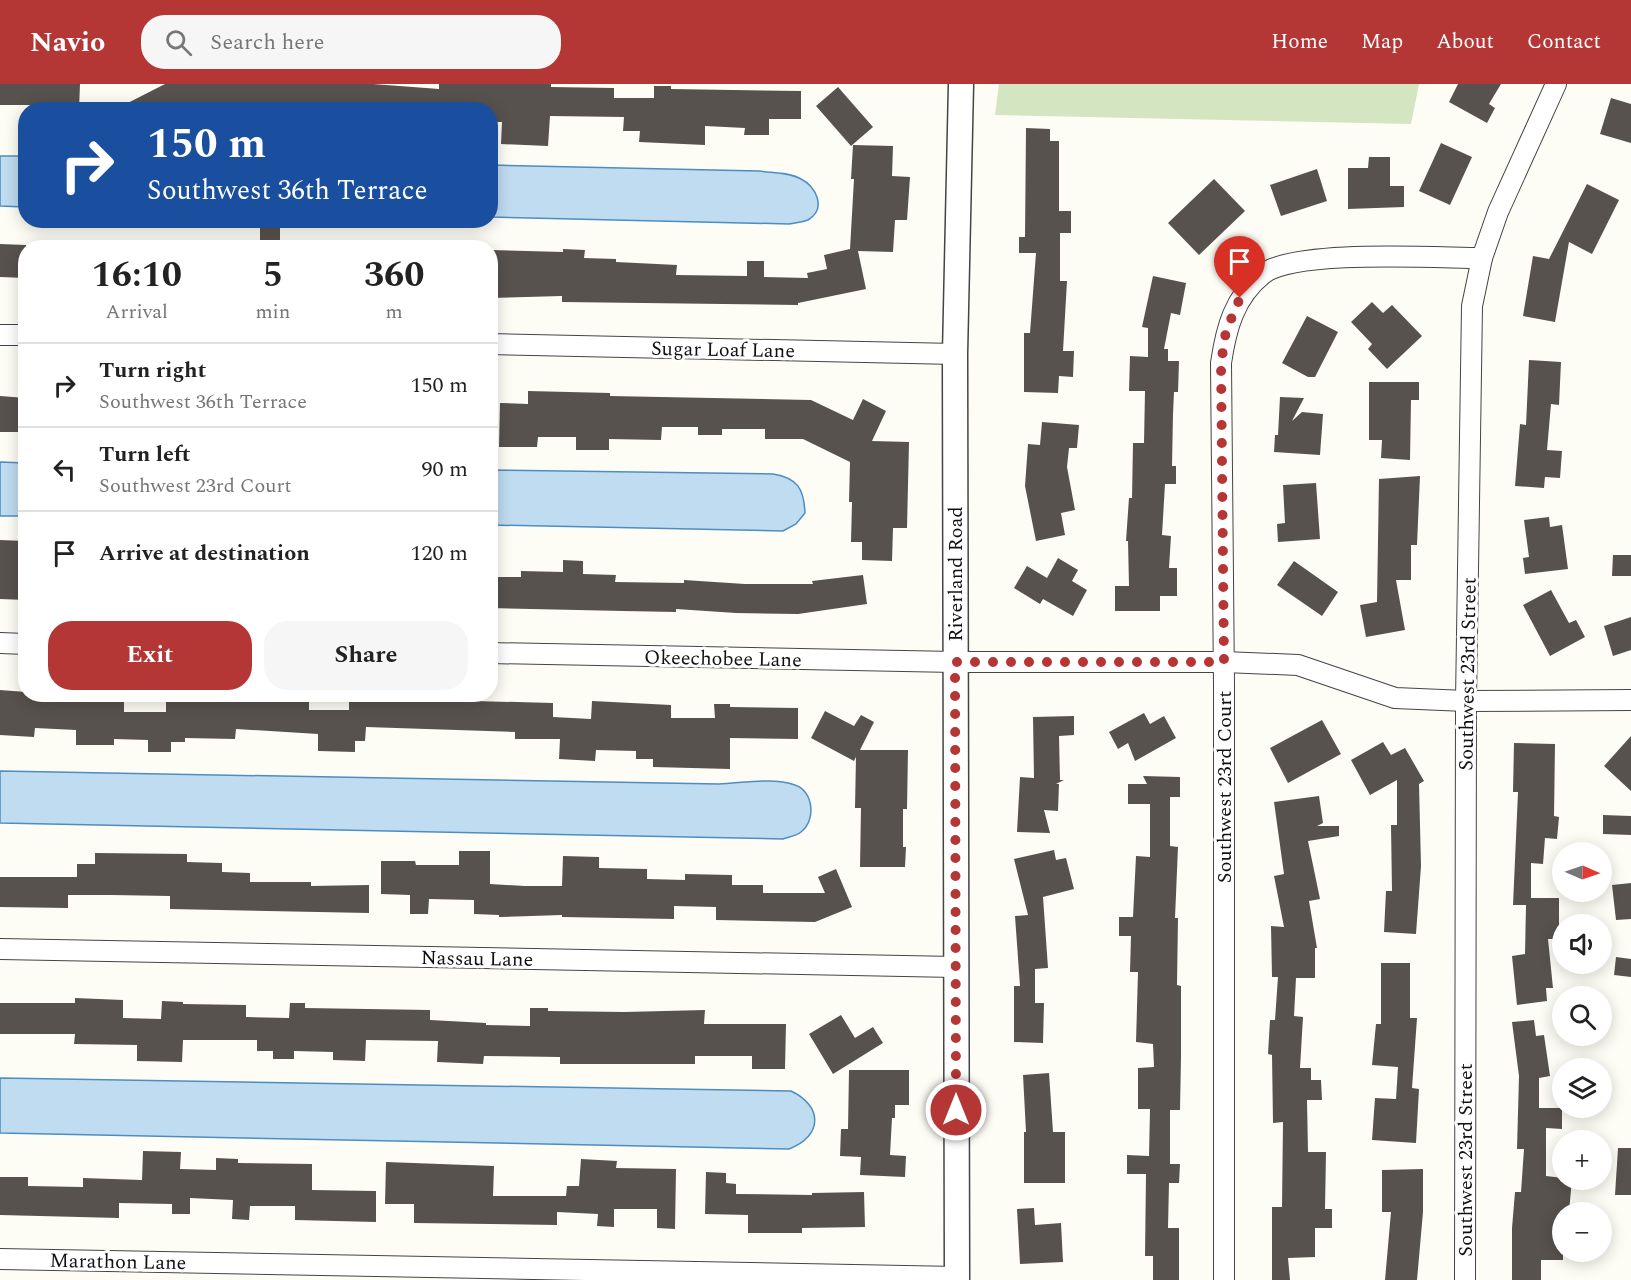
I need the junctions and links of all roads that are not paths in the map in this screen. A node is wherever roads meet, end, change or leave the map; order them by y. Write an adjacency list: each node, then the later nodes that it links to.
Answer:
1 (961, 84): 7 (street, Riverland Road)
2 (1556, 84): 3 (street, Southwest 23rd Street)
3 (1482, 258): 12 (street, Southwest 23rd Court); 14 (street, Southwest 23rd Street)
4 (0, 335): 5 (street)
5 (18, 335)
6 (498, 344): 7 (street, Sugar Loaf Lane)
7 (955, 354): 11 (street, Riverland Road)
8 (0, 643): 9 (street)
9 (18, 644)
10 (498, 653): 11 (street, Okeechobee Lane)
11 (955, 662): 12 (street, Okeechobee Lane); 16 (street, Riverland Road)
12 (1224, 662): 14 (street, Okeechobee Lane); 19 (street, Southwest 23rd Court)
13 (1631, 700): 14 (street, Okeechobee Lane)
14 (1466, 701): 20 (street, Southwest 23rd Street)
15 (0, 949): 16 (street, Nassau Lane)
16 (955, 967): 18 (street, Riverland Road)
17 (0, 1259): 18 (street, Marathon Lane)
18 (957, 1278)
19 (1224, 1280)
20 (1465, 1280)

